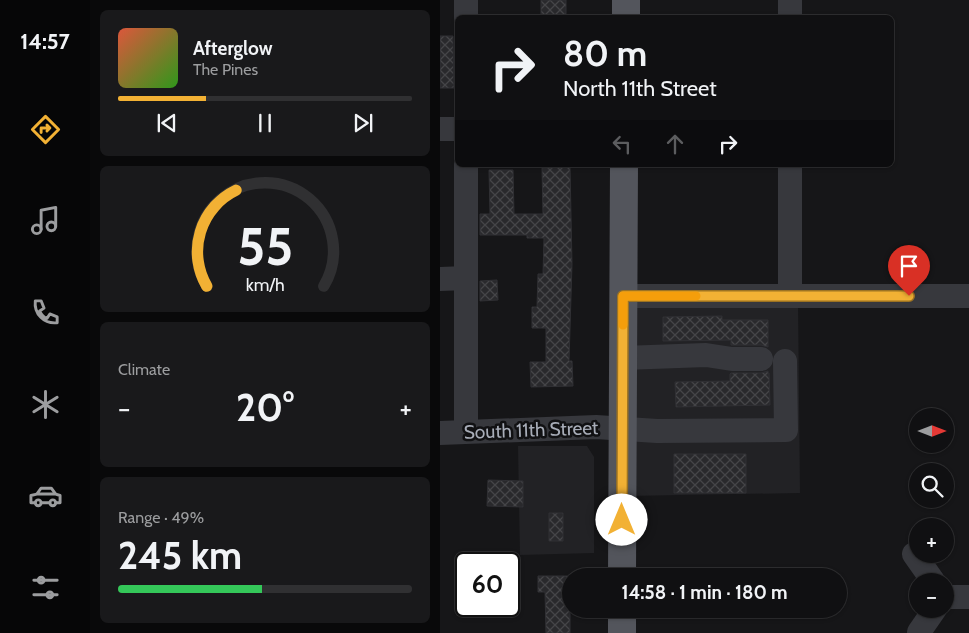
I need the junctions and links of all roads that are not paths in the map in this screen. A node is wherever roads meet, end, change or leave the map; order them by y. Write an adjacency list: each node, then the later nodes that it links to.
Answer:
1 (466, 0): 4 (street)
2 (626, 0): 5 (main road)
3 (790, 0): 6 (street)
4 (466, 15)
5 (626, 15)
6 (790, 15)
7 (440, 129): 8 (street)
8 (455, 129)
9 (466, 167): 12 (street)
10 (624, 167): 14 (main road)
11 (790, 167): 15 (street)
12 (466, 278): 13 (street); 21 (street)
13 (440, 279)
14 (623, 296): 15 (street); 17 (main road)
15 (790, 296): 16 (street)
16 (969, 296)
17 (623, 358): 18 (street); 20 (main road)
18 (761, 359)
19 (785, 361): 20 (street, South 11th Street)
20 (623, 427): 21 (street, South 11th Street); 23 (main road)
21 (466, 432): 22 (street, South 11th Street)
22 (440, 434)
23 (622, 568)
24 (969, 597): 25 (street)
25 (954, 598)
26 (622, 618): 29 (main road)
27 (929, 618): 28 (street)
28 (919, 632)
29 (622, 633)

